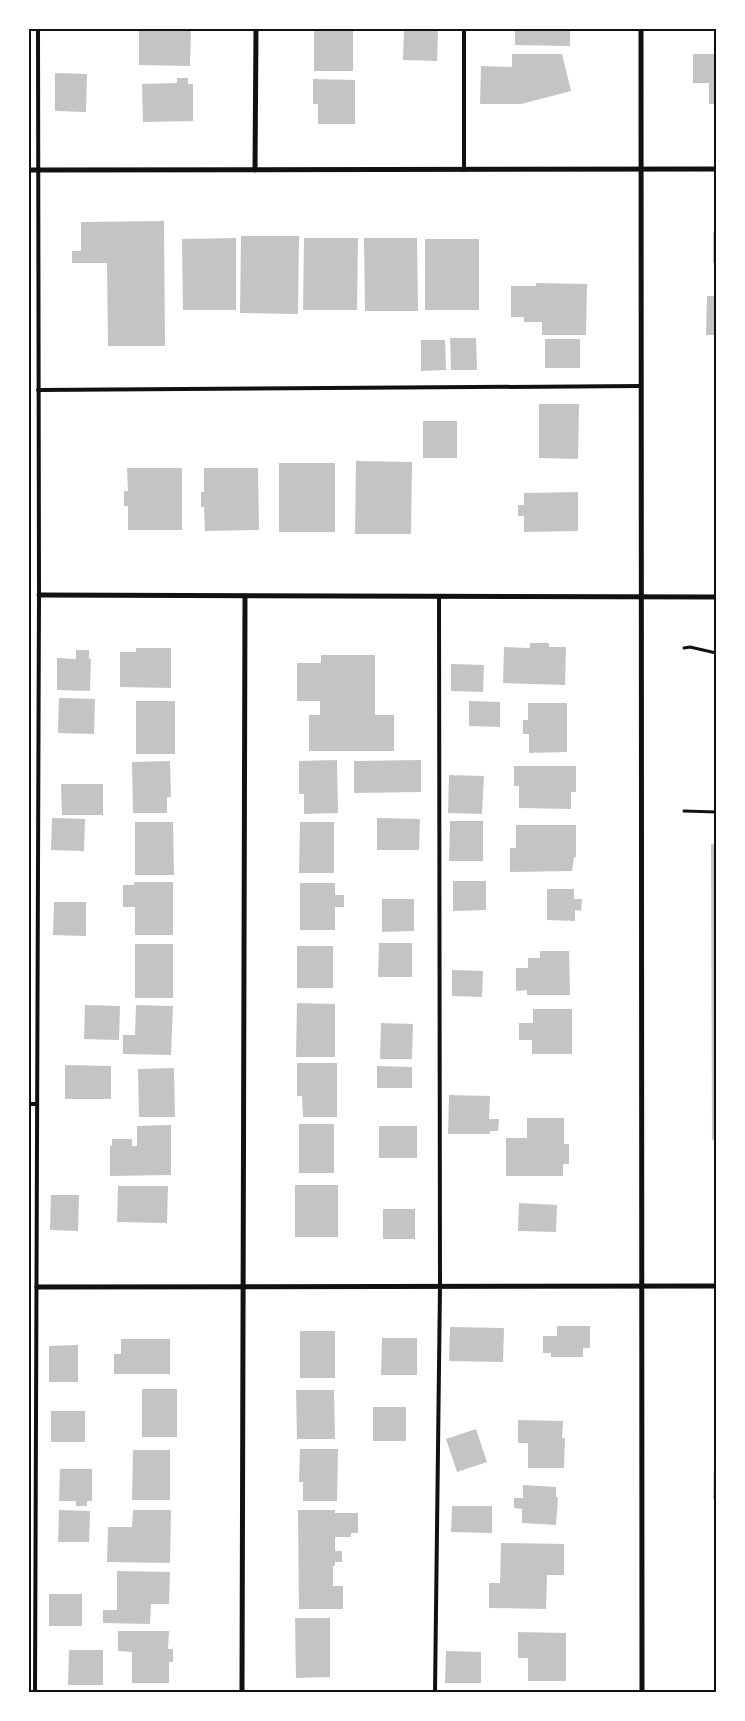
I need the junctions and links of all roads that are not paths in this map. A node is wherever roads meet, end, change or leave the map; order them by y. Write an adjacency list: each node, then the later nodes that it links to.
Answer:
1 (38, 29): 7 (lane)
2 (256, 29): 8 (street)
3 (464, 29): 9 (lane)
4 (641, 29): 10 (street)
5 (716, 169): 10 (street)
6 (29, 170): 7 (street)
7 (38, 170): 8 (street); 12 (lane)
8 (255, 170): 9 (street)
9 (464, 170): 10 (street)
10 (642, 170): 11 (street)
11 (641, 386): 12 (lane); 17 (street)
12 (38, 390): 13 (lane)
13 (38, 595): 14 (street); 19 (lane)
14 (245, 596): 15 (street); 24 (street)
15 (439, 597): 17 (street); 20 (lane)
16 (716, 597): 17 (street)
17 (642, 598): 21 (street)
18 (29, 1104): 19 (lane)
19 (37, 1104): 23 (lane)
20 (440, 1286): 21 (street); 24 (street); 27 (lane)
21 (642, 1286): 22 (street); 28 (street)
22 (716, 1286)
23 (37, 1287): 24 (street); 25 (lane)
24 (243, 1287): 26 (street)
25 (35, 1692)
26 (242, 1692)
27 (435, 1692)
28 (642, 1692)

